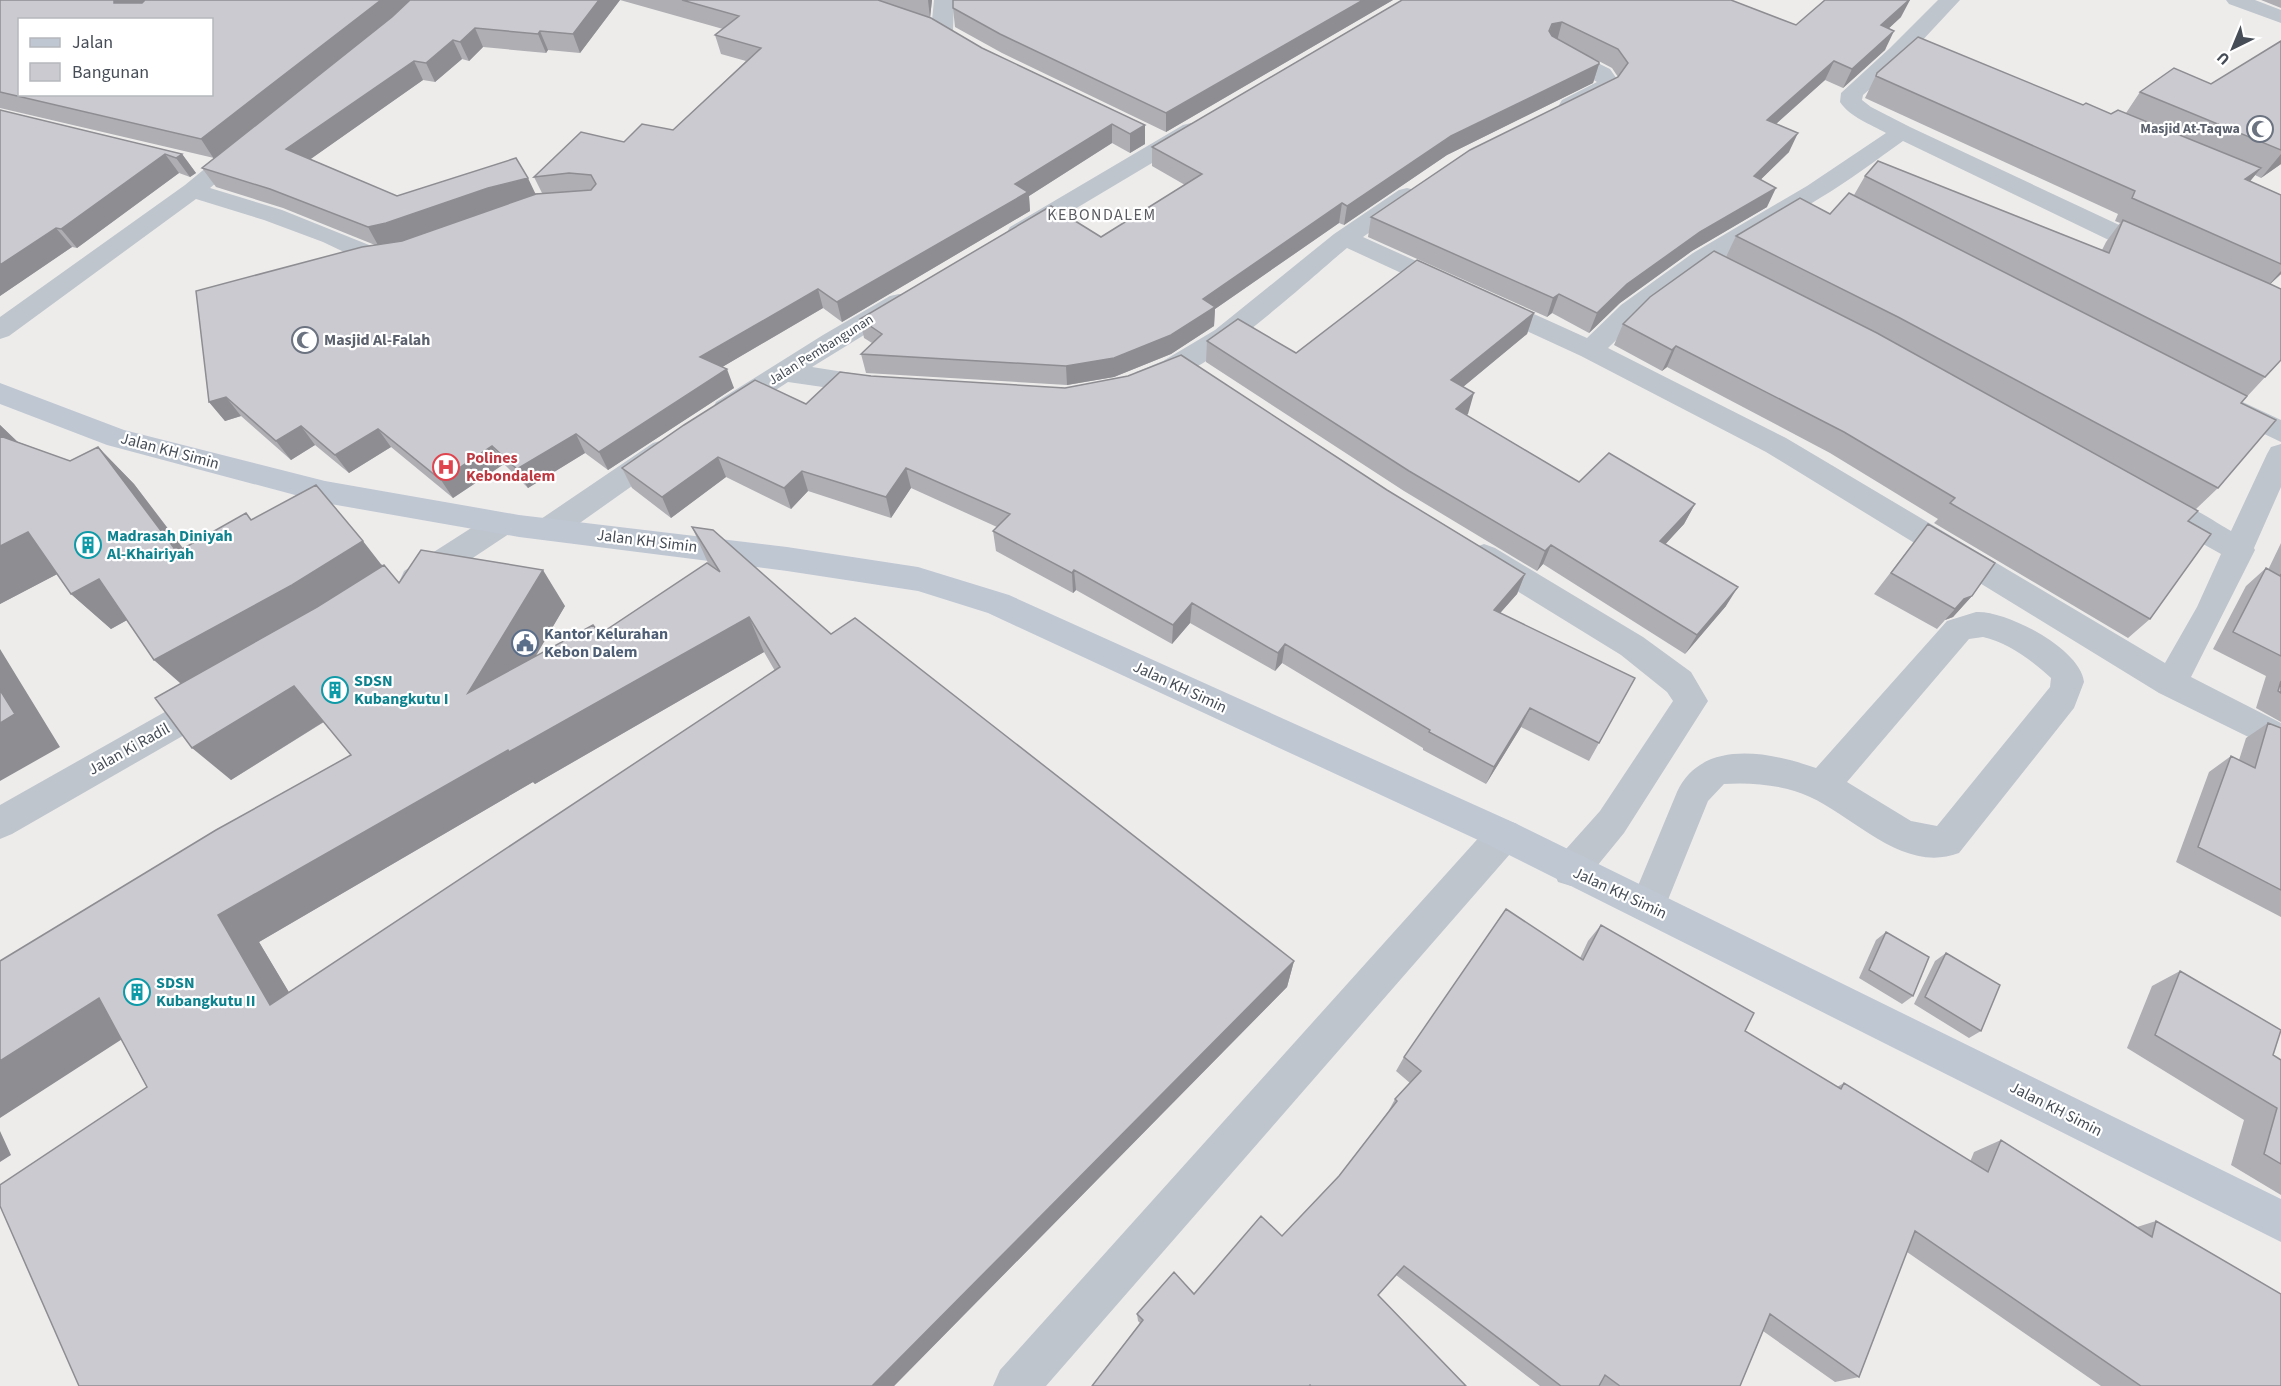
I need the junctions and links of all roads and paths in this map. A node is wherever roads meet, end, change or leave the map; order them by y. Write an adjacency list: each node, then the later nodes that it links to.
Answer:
1 (944, 0): 5 (street)
2 (1950, 0): 10 (street)
3 (2236, 0): 4 (street)
4 (2281, 17)
5 (963, 43)
6 (1557, 49): 8 (street)
7 (1214, 116): 16 (street)
8 (1550, 116)
9 (263, 132): 12 (street)
10 (1902, 132): 18 (street); 19 (street)
11 (195, 164): 12 (street)
12 (218, 169): 14 (street)
13 (1428, 181): 15 (street)
14 (193, 190): 17 (street); 22 (street)
15 (1345, 238): 23 (street); 26 (street)
16 (1003, 241)
17 (424, 244)
18 (1702, 259): 20 (street); 23 (street)
19 (2175, 261)
20 (1732, 274)
21 (924, 287): 24 (street, Jalan Pembangunan)
22 (0, 330)
23 (1590, 350): 39 (street)
24 (785, 372): 25 (street); 29 (street, Jalan Pembangunan)
25 (900, 387)
26 (1118, 388)
27 (0, 393): 34 (street, Jalan KH Simin)
28 (2208, 395): 30 (street)
29 (710, 419)
30 (2281, 432)
31 (681, 437): 35 (street)
32 (2281, 454): 37 (street)
33 (2146, 498): 37 (street)
34 (501, 524): 35 (street, Jalan KH Simin); 38 (street)
35 (549, 529): 44 (street, Jalan KH Simin)
36 (1463, 543): 45 (street)
37 (2240, 550): 39 (street)
38 (391, 595)
39 (2171, 683): 41 (street)
40 (236, 689): 43 (street, Jalan Ki Radil)
41 (2281, 739)
42 (1822, 786): 42 (street); 46 (street)
43 (0, 823)
44 (1504, 835): 45 (street, Jalan KH Simin); 48 (street)
45 (1571, 870): 46 (street, Jalan KH Simin)
46 (1648, 905): 47 (street, Jalan KH Simin)
47 (2281, 1221)
48 (1016, 1386)

